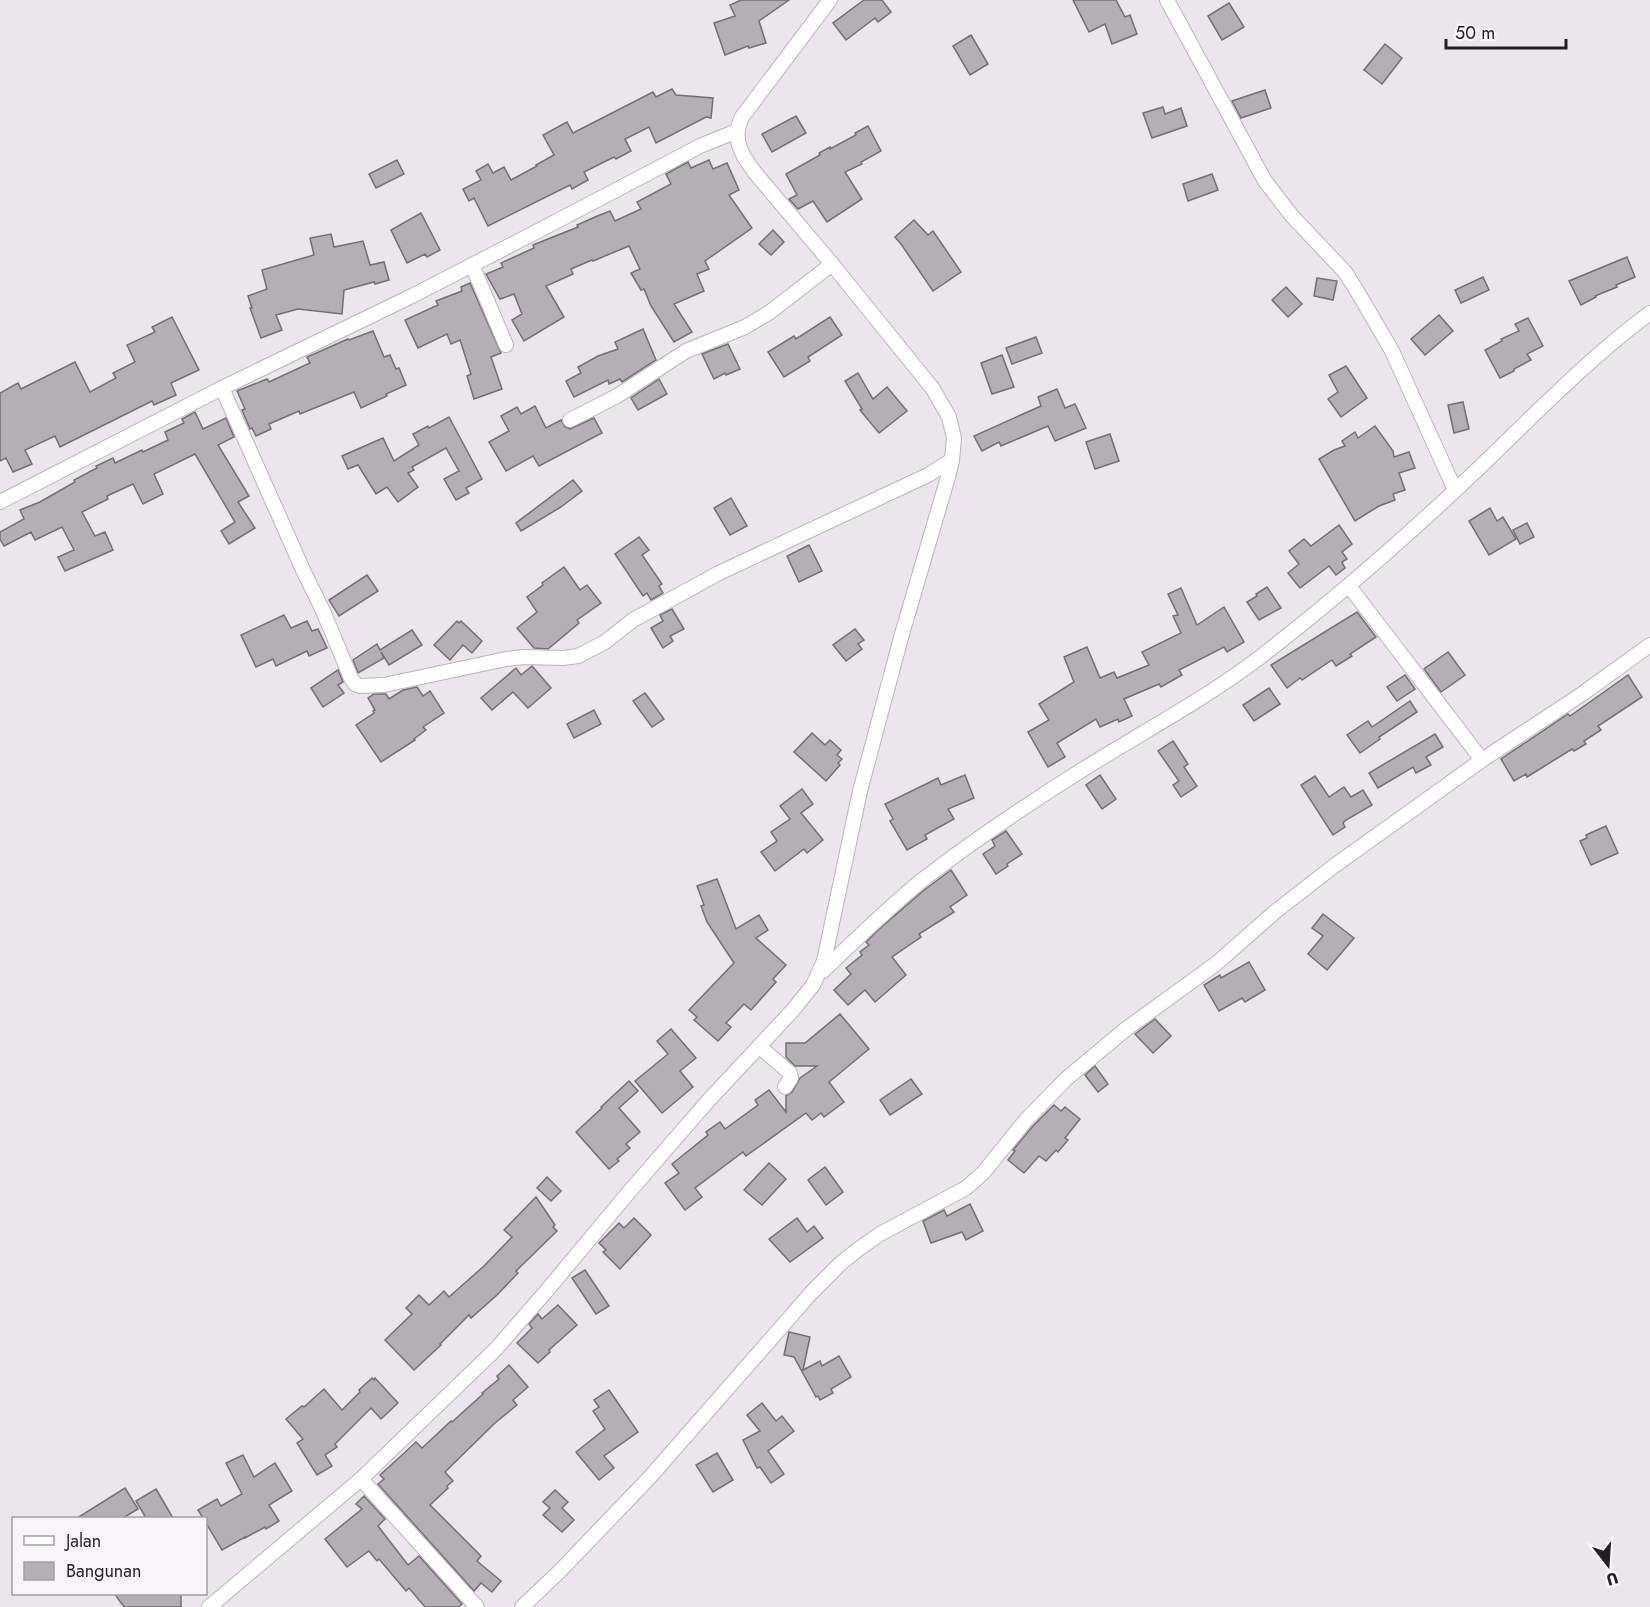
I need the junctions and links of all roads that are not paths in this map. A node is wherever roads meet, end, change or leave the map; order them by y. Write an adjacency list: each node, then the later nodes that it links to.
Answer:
1 (830, 0): 3 (street)
2 (1167, 0): 11 (street)
3 (737, 131): 4 (street); 5 (street)
4 (832, 264): 9 (street); 10 (street)
5 (472, 265): 7 (street); 8 (street)
6 (1650, 313): 11 (street)
7 (506, 345)
8 (222, 388): 10 (street); 12 (street)
9 (570, 420)
10 (952, 460): 16 (street)
11 (1455, 490): 13 (street)
12 (0, 502)
13 (1349, 586): 15 (street); 16 (street)
14 (1650, 645): 15 (street)
15 (1482, 760): 22 (street)
16 (819, 974): 17 (street)
17 (759, 1046): 18 (street); 19 (street)
18 (785, 1087)
19 (361, 1479): 20 (street); 21 (street)
20 (209, 1607)
21 (477, 1607)
22 (522, 1607)

